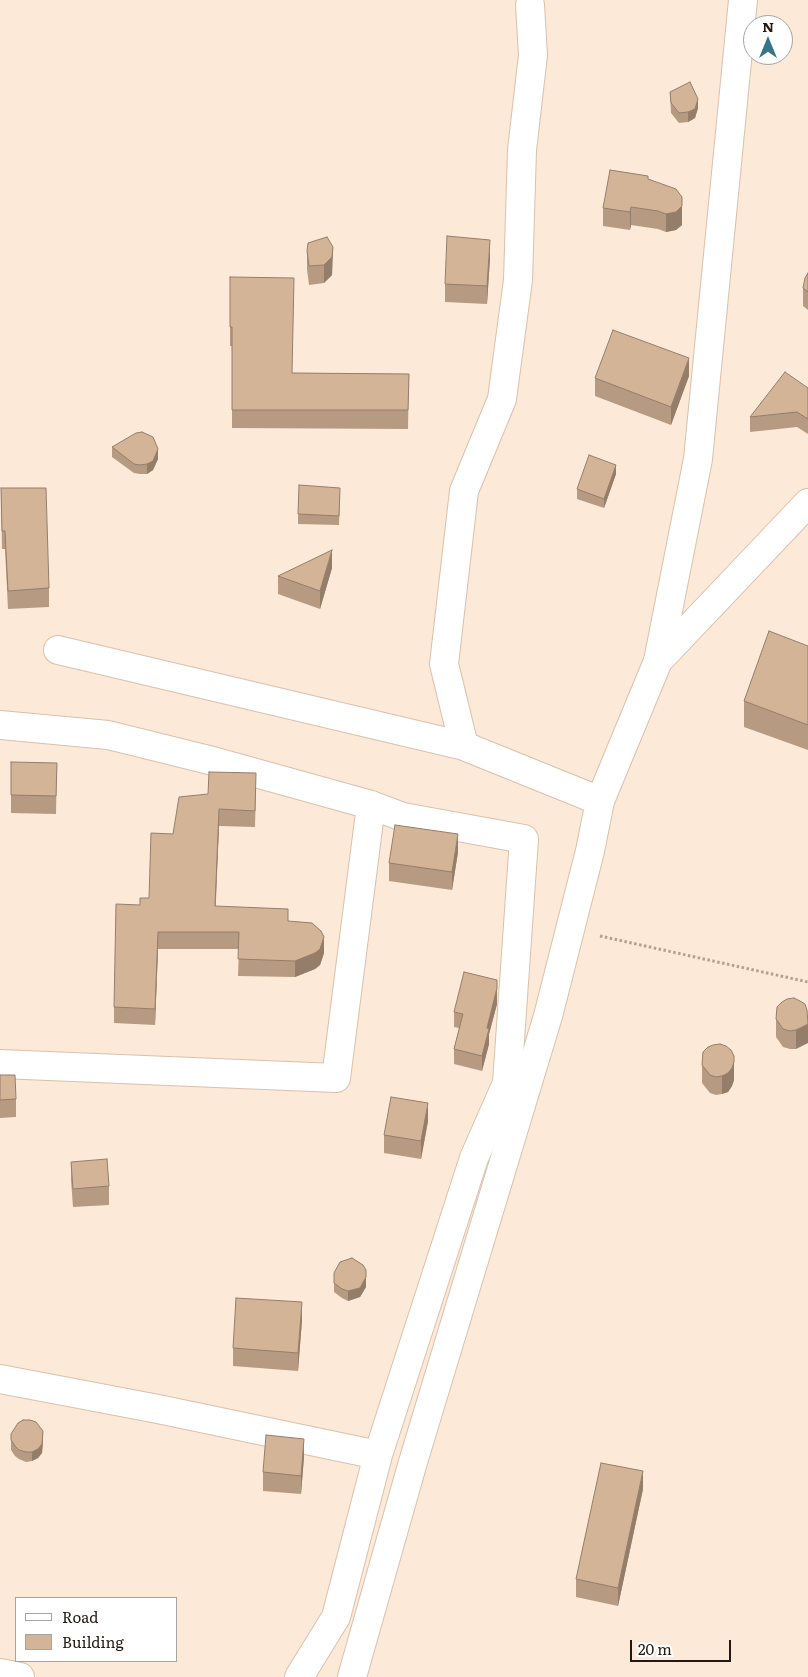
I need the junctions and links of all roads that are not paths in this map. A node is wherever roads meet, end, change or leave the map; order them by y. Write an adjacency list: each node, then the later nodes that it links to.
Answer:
1 (743, 0): 5 (street)
2 (530, 5): 7 (street)
3 (808, 503): 5 (street)
4 (58, 650): 7 (street)
5 (658, 662): 8 (street)
6 (0, 725): 9 (street)
7 (464, 746): 8 (street)
8 (600, 801): 11 (street)
9 (372, 805): 10 (street); 11 (street)
10 (0, 1064)
11 (517, 1086): 13 (street); 17 (street)
12 (0, 1379): 13 (street)
13 (378, 1455): 16 (street)
14 (0, 1673): 15 (street)
15 (20, 1677)
16 (299, 1677)
17 (352, 1677)

